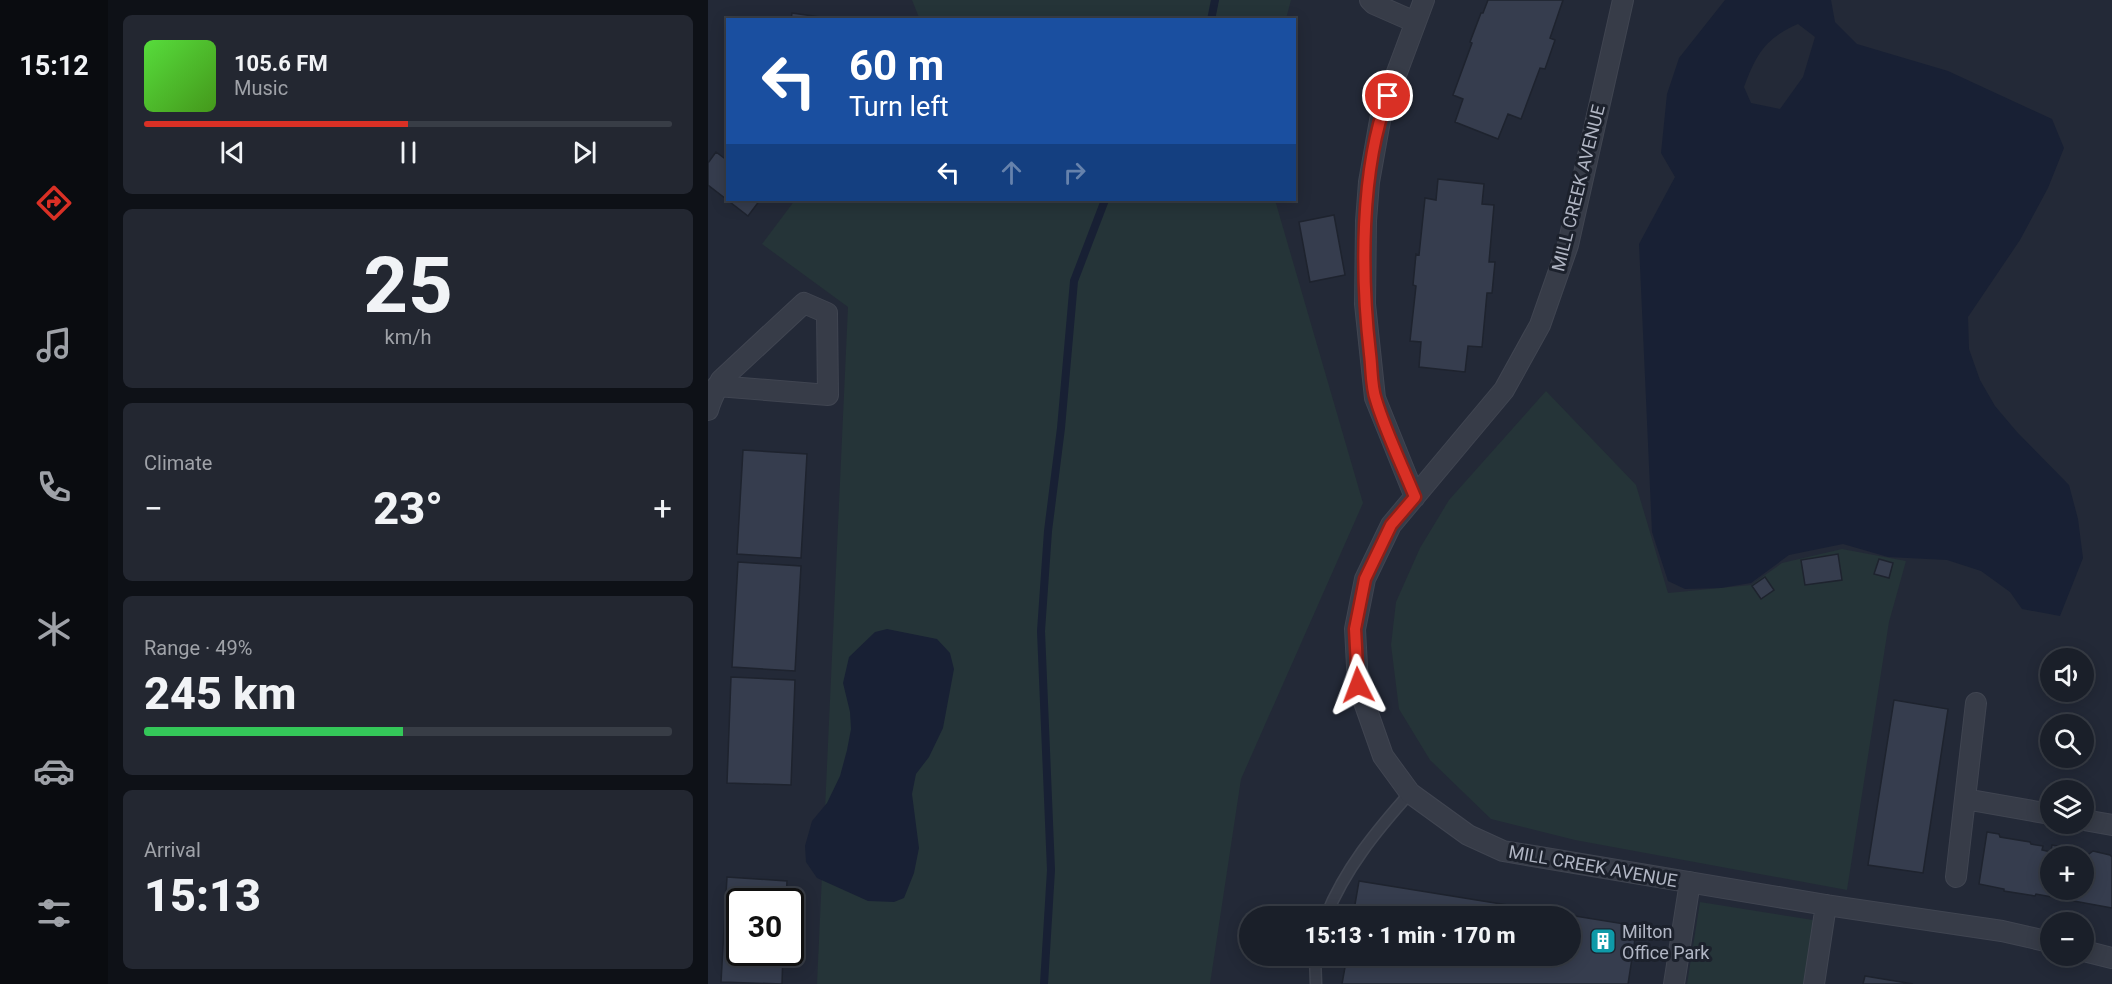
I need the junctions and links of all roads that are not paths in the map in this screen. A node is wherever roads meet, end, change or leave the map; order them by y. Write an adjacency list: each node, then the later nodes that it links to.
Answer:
1 (1370, 0): 4 (street)
2 (1424, 0): 4 (street)
3 (1623, 0): 7 (street, MILL CREEK AVENUE)
4 (1415, 21): 7 (street)
5 (717, 386): 5 (street); 6 (street)
6 (708, 410)
7 (1415, 497): 9 (street, MILL CREEK AVENUE)
8 (1976, 703): 10 (street)
9 (1410, 793): 15 (street, MILL CREEK AVENUE); 17 (lane)
10 (1965, 799): 11 (street); 14 (street)
11 (2040, 812)
12 (2094, 822): 13 (street)
13 (2112, 825)
14 (1956, 877)
15 (1690, 882): 16 (street, MILL CREEK AVENUE); 23 (street)
16 (1826, 905): 18 (street, MILL CREEK AVENUE); 24 (street)
17 (1331, 906)
18 (2040, 940)
19 (2094, 953): 20 (street)
20 (2112, 957)
21 (1315, 966): 22 (lane)
22 (1316, 984)
23 (1674, 984)
24 (1814, 984)

